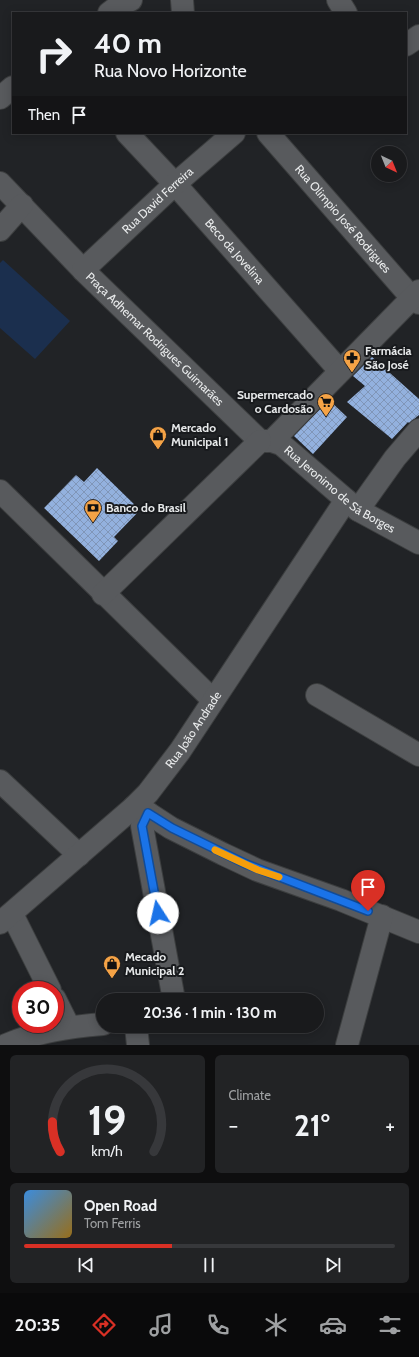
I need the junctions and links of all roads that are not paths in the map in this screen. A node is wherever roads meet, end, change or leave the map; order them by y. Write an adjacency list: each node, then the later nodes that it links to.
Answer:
1 (131, 0): 4 (street)
2 (182, 0): 5 (street)
3 (338, 0): 6 (street)
4 (110, 12)
5 (183, 12)
6 (345, 12)
7 (419, 36): 8 (street)
8 (407, 44)
9 (12, 88): 10 (street)
10 (0, 98)
11 (128, 134): 15 (street, Beco da Jovelina)
12 (233, 134): 15 (street, Rua David Ferreira)
13 (276, 136): 19 (street, Rua Olimpio José Rodrigues)
14 (0, 183): 16 (street, Praça Adhemar Rodrigues Guimarães)
15 (175, 184): 18 (street, Rua David Ferreira); 20 (street, Beco da Jovelina)
16 (22, 205): 17 (street); 18 (street, Praça Adhemar Rodrigues Guimarães)
17 (0, 230)
18 (83, 270): 22 (street, Praça Adhemar Rodrigues Guimarães)
19 (417, 297): 20 (street)
20 (340, 371): 22 (street)
21 (419, 430): 24 (street, Rua João Andrade)
22 (266, 441): 24 (street, Rua Jeronimo de Sá Borges); 26 (street)
23 (0, 491): 26 (street)
24 (352, 505): 25 (street, Rua Jeronimo de Sá Borges); 28 (street, Rua João Andrade)
25 (419, 543)
26 (103, 594): 28 (street)
27 (317, 695): 29 (street)
28 (213, 700): 31 (street, Rua João Andrade)
29 (419, 756)
30 (0, 781): 32 (street)
31 (141, 810): 32 (street, Rua João Andrade); 33 (street); 37 (street)
32 (79, 855): 34 (street, Rua João Andrade)
33 (382, 916): 35 (street); 44 (street)
34 (6, 919): 36 (street)
35 (419, 932)
36 (44, 981)
37 (173, 993)
38 (64, 1017): 40 (street)
39 (96, 1025): 40 (street)
40 (69, 1027): 42 (street)
41 (137, 1033): 43 (street)
42 (6, 1045)
43 (138, 1045)
44 (346, 1045)

